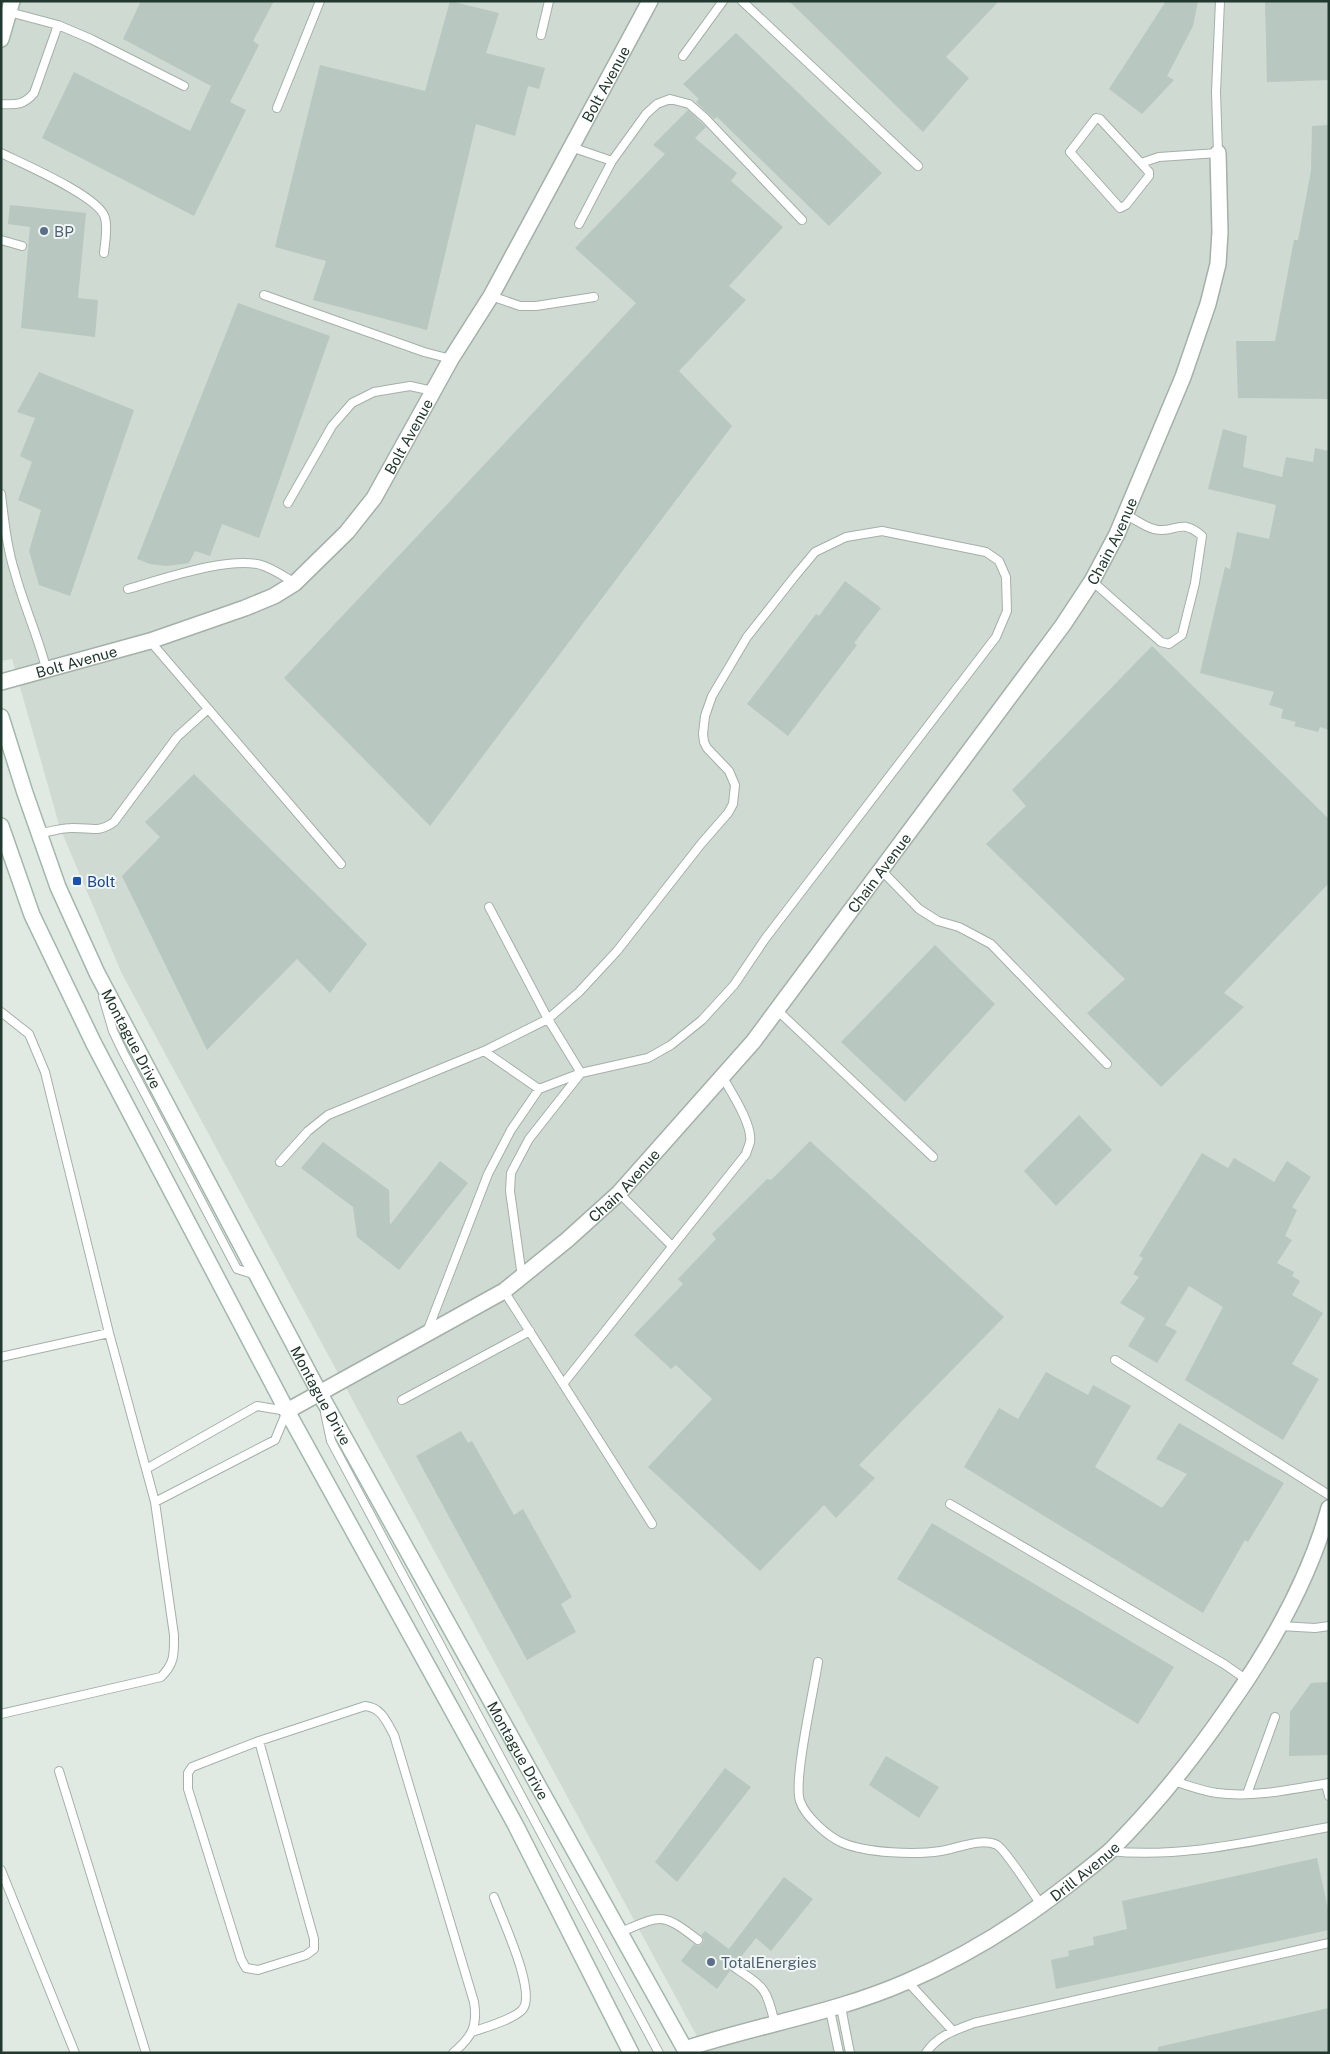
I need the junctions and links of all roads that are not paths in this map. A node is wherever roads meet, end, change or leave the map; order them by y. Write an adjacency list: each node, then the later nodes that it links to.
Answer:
1 (320, 1): 14 (lane)
2 (549, 1): 9 (lane)
3 (650, 1): 15 (street, Bolt Avenue)
4 (723, 1): 11 (lane)
5 (742, 1): 20 (lane)
6 (1220, 1): 17 (lane)
7 (10, 7): 8 (lane); 10 (street)
8 (58, 25): 12 (lane); 13 (lane)
9 (541, 35)
10 (1, 39)
11 (683, 56)
12 (184, 86)
13 (1, 104)
14 (277, 108)
15 (571, 147): 18 (lane); 27 (street, Bolt Avenue)
16 (1, 153): 25 (lane)
17 (1218, 153): 19 (lane); 33 (street, Chain Avenue)
18 (612, 162): 21 (lane); 22 (lane)
19 (1142, 163): 19 (lane)
20 (918, 166)
21 (802, 220)
22 (579, 224)
23 (1, 240): 24 (lane)
24 (22, 246)
25 (104, 253)
26 (264, 296): 29 (lane)
27 (491, 296): 28 (lane); 29 (street, Bolt Avenue)
28 (594, 298)
29 (451, 359): 30 (street, Bolt Avenue)
30 (433, 391): 32 (lane); 36 (street, Bolt Avenue)
31 (1, 494): 34 (lane)
32 (288, 503)
33 (1126, 515): 35 (street, Chain Avenue); 35 (lane)
34 (3, 528): 39 (lane)
35 (1092, 581): 46 (street, Chain Avenue)
36 (295, 583): 37 (lane); 38 (street, Bolt Avenue)
37 (128, 588)
38 (150, 641): 39 (street, Bolt Avenue); 41 (lane)
39 (46, 668): 40 (street, Bolt Avenue)
40 (1, 682)
41 (208, 709): 44 (lane); 45 (lane)
42 (1, 717): 44 (street, Montague Drive)
43 (1, 826): 72 (street)
44 (39, 833): 70 (street, Montague Drive)
45 (341, 864)
46 (881, 870): 48 (street, Chain Avenue); 54 (lane)
47 (490, 907): 50 (lane)
48 (777, 1010): 56 (street, Chain Avenue); 58 (lane)
49 (1, 1012): 51 (lane)
50 (548, 1019): 53 (lane); 55 (lane); 55 (lane)
51 (12, 1021): 52 (lane); 65 (lane)
52 (1, 1024)
53 (484, 1051): 57 (lane); 59 (lane)
54 (1107, 1064)
55 (581, 1073): 57 (lane); 62 (lane)
56 (722, 1076): 60 (street, Chain Avenue); 61 (lane)
57 (539, 1090): 66 (lane)
58 (933, 1157)
59 (280, 1162)
60 (619, 1193): 61 (lane); 62 (street, Chain Avenue)
61 (672, 1246): 69 (lane)
62 (522, 1277): 63 (street, Chain Avenue)
63 (504, 1291): 64 (lane); 66 (street, Chain Avenue)
64 (530, 1331): 69 (lane); 71 (lane)
65 (109, 1333): 67 (lane); 73 (lane)
66 (426, 1336): 70 (street, Chain Avenue)
67 (1, 1357)
68 (1115, 1360): 74 (lane)
69 (563, 1384): 78 (lane)
70 (320, 1394): 72 (street, Chain Avenue); 96 (street, Montague Drive); 110 (lane)
71 (402, 1400)
72 (287, 1412): 73 (lane); 75 (lane); 109 (street)
73 (146, 1469): 75 (lane)
74 (1329, 1495)
75 (155, 1502): 83 (lane)
76 (950, 1504): 82 (lane)
77 (1329, 1508): 79 (street, Drill Avenue)
78 (652, 1524)
79 (1280, 1626): 80 (lane); 82 (street, Drill Avenue)
80 (1329, 1626)
81 (818, 1662): 95 (lane)
82 (1247, 1680): 87 (street, Drill Avenue)
83 (1, 1714)
84 (1275, 1717): 89 (lane)
85 (259, 1741): 85 (lane); 104 (lane)
86 (59, 1771): 107 (lane)
87 (1173, 1781): 89 (lane); 92 (street, Drill Avenue)
88 (1328, 1783): 89 (lane); 90 (lane)
89 (1247, 1794)
90 (1329, 1796)
91 (1329, 1827): 92 (lane)
92 (1109, 1851): 95 (street, Drill Avenue)
93 (1, 1870): 106 (lane)
94 (494, 1897): 104 (lane)
95 (1042, 1906): 100 (street, Drill Avenue)
96 (621, 1932): 97 (lane); 105 (street, Montague Drive)
97 (698, 1940)
98 (1329, 1943): 103 (lane)
99 (734, 1967): 102 (lane)
100 (908, 1982): 101 (street, Drill Avenue); 103 (lane)
101 (835, 2008): 102 (street, Drill Avenue); 111 (lane); 112 (lane)
102 (776, 2024): 105 (street, Drill Avenue)
103 (953, 2030): 113 (lane)
104 (472, 2032): 108 (lane)
105 (681, 2051)
106 (75, 2053)
107 (146, 2053)
108 (453, 2053)
109 (631, 2053)
110 (659, 2053)
111 (839, 2053)
112 (850, 2053)
113 (926, 2053)

